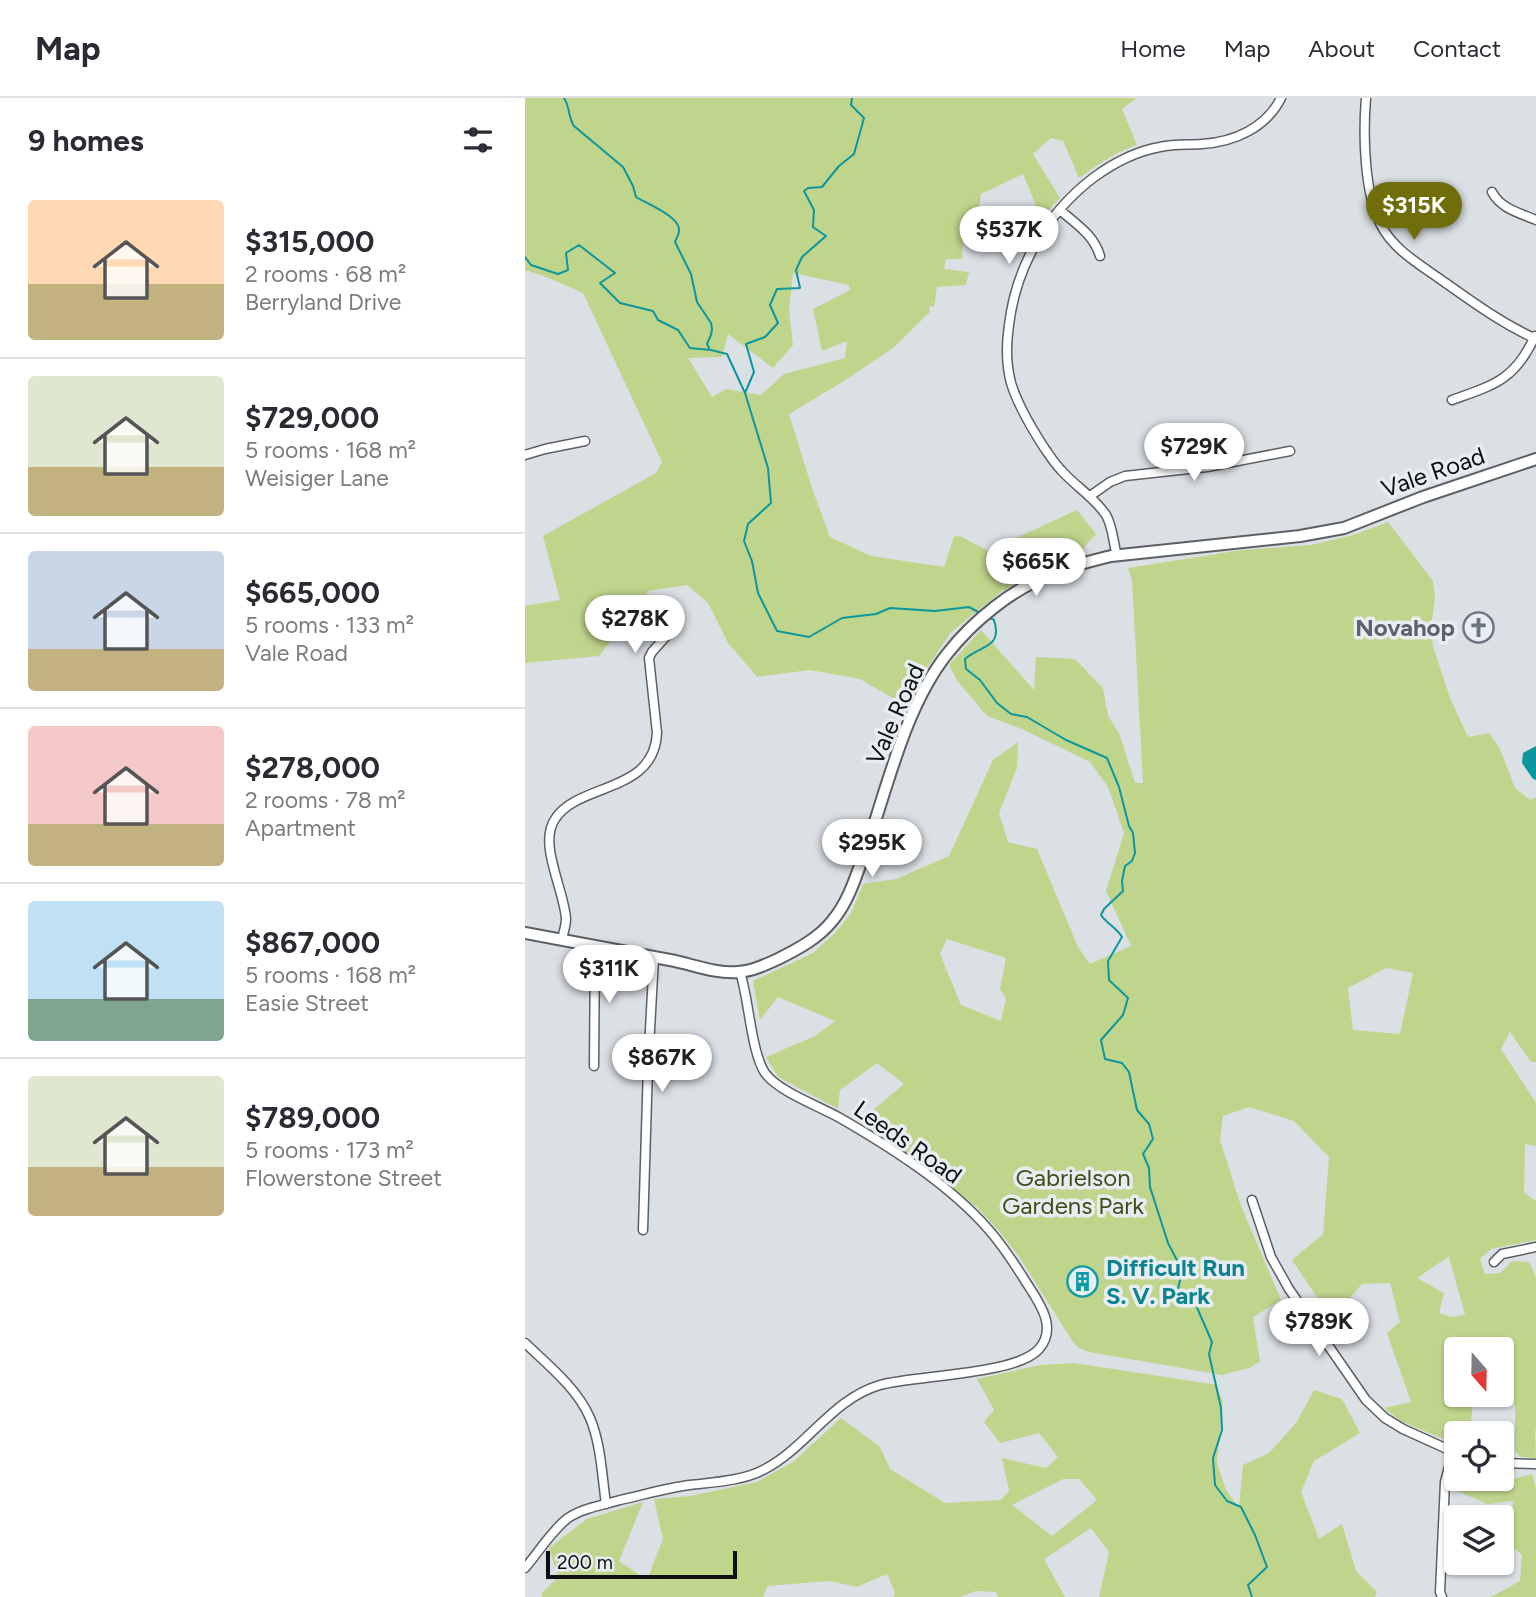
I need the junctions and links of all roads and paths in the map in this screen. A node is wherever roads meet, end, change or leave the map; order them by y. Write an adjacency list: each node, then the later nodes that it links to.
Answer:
1 (1280, 98): 4 (street)
2 (1366, 98): 7 (street)
3 (1492, 192): 5 (street)
4 (1061, 210): 6 (street); 13 (street)
5 (1536, 220)
6 (1100, 256)
7 (1535, 337): 8 (street)
8 (1451, 400)
9 (585, 441): 11 (street)
10 (1290, 451): 13 (street)
11 (525, 455)
12 (1536, 459): 14 (main road, Vale Road)
13 (1090, 496): 14 (street)
14 (1117, 556): 20 (main road, Vale Road)
15 (668, 634): 17 (street)
16 (525, 933): 17 (main road, Vale Road)
17 (562, 940): 18 (main road, Vale Road)
18 (595, 946): 19 (main road, Vale Road); 21 (street)
19 (654, 957): 20 (main road, Vale Road); 23 (street)
20 (740, 972): 31 (street, Leeds Road)
21 (594, 1066)
22 (1252, 1200): 27 (street)
23 (643, 1230)
24 (1536, 1247): 25 (street)
25 (1494, 1262)
26 (525, 1343): 31 (street)
27 (1444, 1447)
28 (1514, 1464): 29 (street)
29 (1536, 1464)
30 (1444, 1491): 33 (street)
31 (606, 1504): 32 (street)
32 (525, 1568)
33 (1442, 1597)

